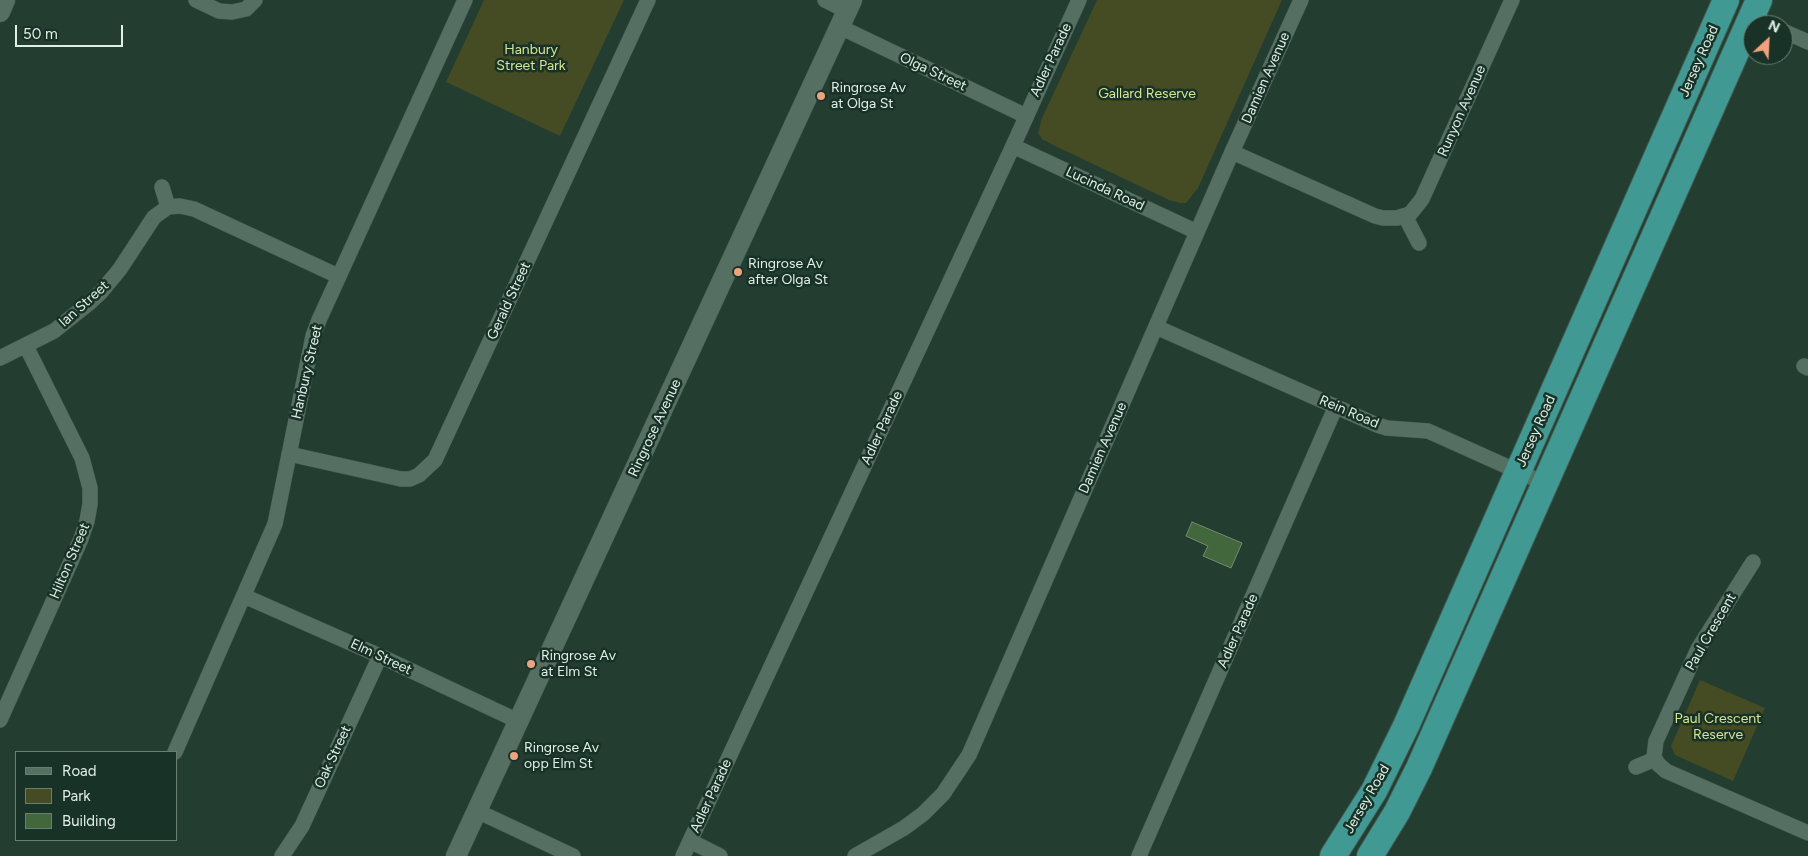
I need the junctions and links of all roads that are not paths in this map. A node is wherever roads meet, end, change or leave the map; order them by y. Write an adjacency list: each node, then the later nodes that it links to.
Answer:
1 (5, 0): 11 (street)
2 (196, 0): 3 (street)
3 (255, 0)
4 (465, 0): 24 (street, Hanbury Street)
5 (648, 0): 29 (street, Gerald Street)
6 (825, 0): 12 (street, Olga Street)
7 (1079, 0): 16 (street, Adler Parade)
8 (1301, 0): 18 (street, Damien Avenue)
9 (1512, 0): 21 (street, Runyon Avenue)
10 (1726, 0): 30 (highway, Jersey Road)
11 (0, 12)
12 (846, 13): 16 (street, Olga Street); 36 (street, Ringrose Avenue)
13 (1760, 14): 31 (highway)
14 (1793, 35): 15 (street)
15 (1808, 42)
16 (1026, 116): 17 (street, Adler Parade)
17 (1013, 146): 22 (street, Lucinda Road); 42 (street, Adler Parade)
18 (1232, 152): 21 (street); 22 (street, Damien Avenue)
19 (162, 187): 20 (street)
20 (168, 207): 24 (street); 26 (street, Ian Street)
21 (1404, 216): 23 (street)
22 (1197, 232): 25 (street, Damien Avenue)
23 (1418, 243)
24 (338, 276): 29 (street, Hanbury Street)
25 (1156, 327): 28 (street, Rein Road); 48 (street, Damien Avenue)
26 (26, 346): 27 (street, Ian Street); 35 (street, Hilton Street)
27 (0, 358)
28 (1336, 406): 30 (street, Rein Road); 49 (street, Adler Parade)
29 (289, 454): 33 (street, Hanbury Street)
30 (1518, 471): 31 (street, Rein Road); 50 (highway, Jersey Road)
31 (1546, 484): 51 (highway)
32 (1753, 562): 38 (street, Paul Crescent)
33 (244, 596): 34 (street, Elm Street); 37 (street, Hanbury Street)
34 (380, 656): 36 (street, Elm Street); 43 (street, Oak Street)
35 (0, 720)
36 (518, 721): 40 (street, Ringrose Avenue)
37 (176, 751)
38 (1656, 759): 39 (street); 41 (street)
39 (1636, 766)
40 (477, 811): 44 (street, Ringrose Avenue); 45 (street)
41 (1808, 833)
42 (690, 841): 46 (street, Adler Parade); 47 (street)
43 (282, 856)
44 (456, 856)
45 (572, 856)
46 (683, 856)
47 (720, 856)
48 (855, 856)
49 (1139, 856)
50 (1333, 856)
51 (1370, 856)

